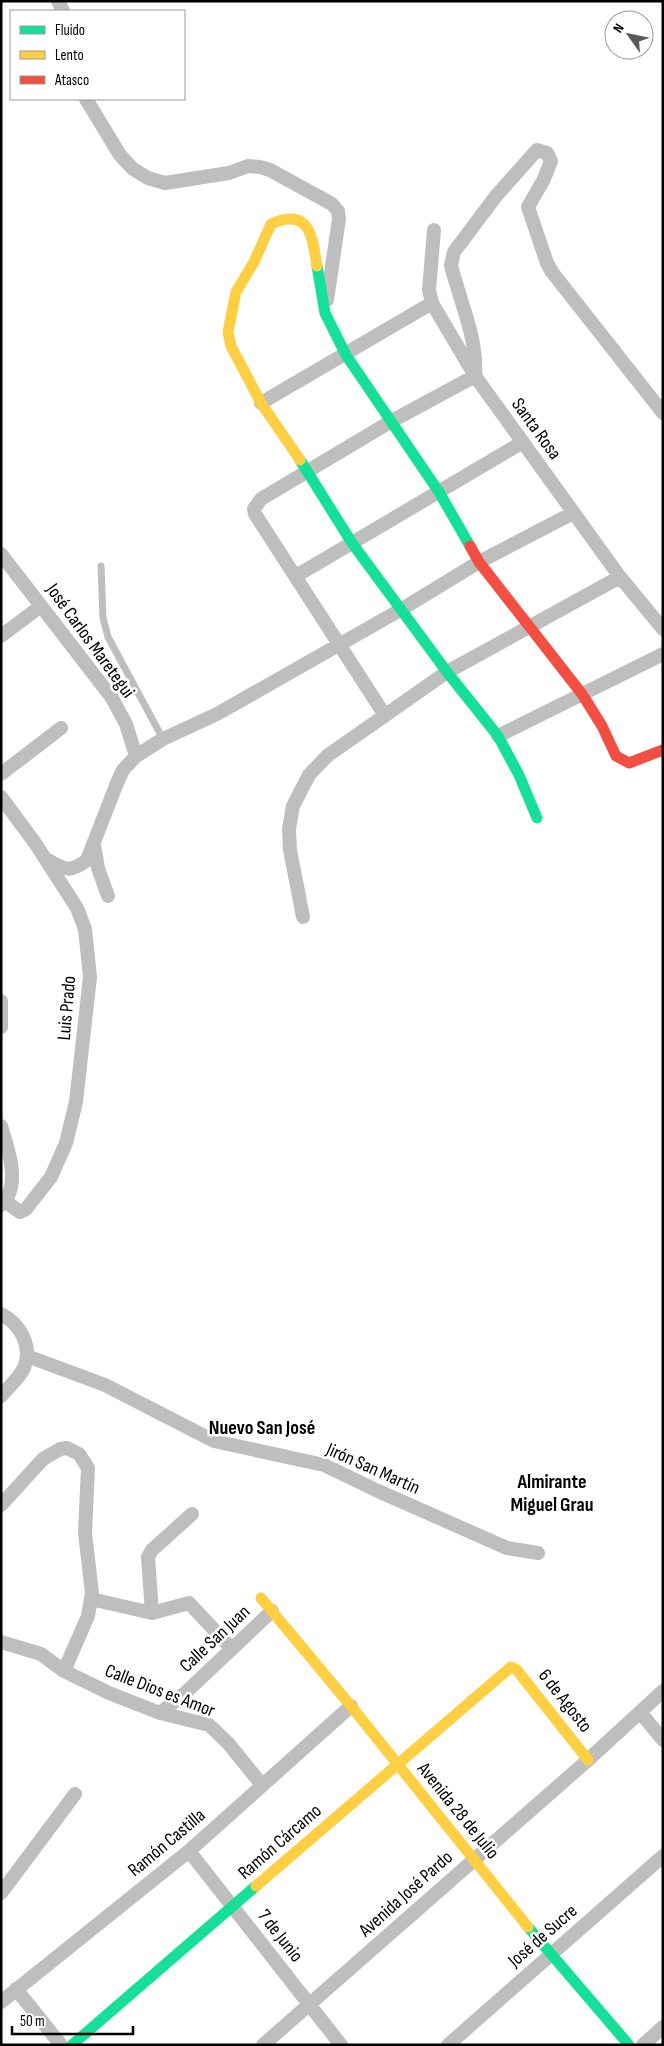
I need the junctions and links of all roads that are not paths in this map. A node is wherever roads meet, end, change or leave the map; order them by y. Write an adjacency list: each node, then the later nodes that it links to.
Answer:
1 (87, 100): 4 (street)
2 (434, 230): 3 (street, Santa Rosa)
3 (432, 303): 5 (street); 6 (street, Santa Rosa)
4 (325, 313): 5 (street); 7 (street)
5 (346, 355): 7 (street); 9 (street)
6 (475, 376): 8 (street); 9 (street); 10 (street, Santa Rosa)
7 (261, 403): 11 (street)
8 (663, 414)
9 (390, 422): 11 (street); 12 (street)
10 (523, 442): 12 (street); 13 (street, Santa Rosa)
11 (308, 472): 14 (street); 18 (street)
12 (439, 492): 14 (street); 16 (street)
13 (573, 513): 16 (street); 19 (street, Santa Rosa)
14 (352, 543): 18 (street); 21 (street)
15 (1, 554): 20 (street, José Carlos Maretegui)
16 (479, 562): 21 (street); 22 (street)
17 (101, 566): 32 (lane)
18 (296, 576): 25 (street)
19 (620, 577): 22 (street); 23 (street, Santa Rosa)
20 (41, 606): 24 (street); 34 (street, José Carlos Maretegui)
21 (402, 609): 25 (street); 27 (street)
22 (530, 626): 27 (street); 28 (street)
23 (663, 629)
24 (1, 636)
25 (339, 644): 29 (street); 32 (street)
26 (663, 654): 28 (street)
27 (447, 672): 29 (street); 31 (street)
28 (582, 694): 31 (street); 33 (street)
29 (384, 714): 41 (street)
30 (61, 728): 35 (street)
31 (498, 736): 37 (street)
32 (163, 740): 34 (street)
33 (663, 750)
34 (136, 756): 38 (street)
35 (1, 774)
36 (1, 797): 39 (street, Luis Prado)
37 (537, 818)
38 (94, 845): 39 (street); 40 (street)
39 (46, 859): 47 (street, Luis Prado)
40 (108, 896)
41 (303, 917)
42 (1, 1001): 43 (street)
43 (1, 1027)
44 (1, 1126): 46 (street)
45 (1, 1162): 46 (street)
46 (12, 1184): 47 (street)
47 (3, 1203)
48 (1, 1314): 49 (street)
49 (27, 1356): 50 (street); 53 (street, Jirón San Martín)
50 (1, 1396)
51 (1, 1505): 55 (street)
52 (192, 1514): 57 (street)
53 (538, 1553)
54 (261, 1598): 56 (street, Avenida 28 de Julio)
55 (91, 1599): 57 (street); 61 (street)
56 (272, 1611): 59 (street, Calle San Juan); 63 (street, Avenida 28 de Julio)
57 (152, 1613): 59 (street)
58 (1, 1642): 61 (street, Calle Dios es Amor)
59 (232, 1649): 65 (street, Calle San Juan)
60 (511, 1667): 67 (street, 6 de Agosto); 68 (street, Ramón Cárcamo)
61 (64, 1671): 65 (street, Calle Dios es Amor)
62 (663, 1691): 64 (street, Avenida José Pardo)
63 (351, 1706): 68 (street, Avenida 28 de Julio); 69 (street, Ramón Castilla)
64 (640, 1712): 66 (street); 67 (street, Avenida José Pardo)
65 (160, 1713): 69 (street, Calle Dios es Amor)
66 (663, 1740)
67 (588, 1760): 73 (street, Avenida José Pardo)
68 (398, 1764): 73 (street, Avenida 28 de Julio); 75 (street, Ramón Cárcamo)
69 (262, 1786): 71 (street, Ramón Castilla)
70 (75, 1794): 74 (street)
71 (189, 1851): 75 (street, 7 de Junio); 77 (street, Ramón Castilla)
72 (663, 1856): 76 (street, José de Sucre)
73 (474, 1859): 76 (street, Avenida 28 de Julio); 79 (street, Avenida José Pardo)
74 (1, 1893)
75 (233, 1907): 79 (street, 7 de Junio); 82 (street, Ramón Cárcamo)
76 (550, 1955): 85 (street, José de Sucre); 86 (street, Avenida 28 de Julio)
77 (16, 1989): 78 (street, Ramón Castilla); 81 (street)
78 (1, 2002)
79 (309, 2005): 83 (street, Avenida José Pardo); 84 (street, 7 de Junio)
80 (663, 2026): 87 (street)
81 (60, 2045)
82 (72, 2045)
83 (263, 2045)
84 (341, 2045)
85 (448, 2045)
86 (629, 2045)
87 (643, 2045)

